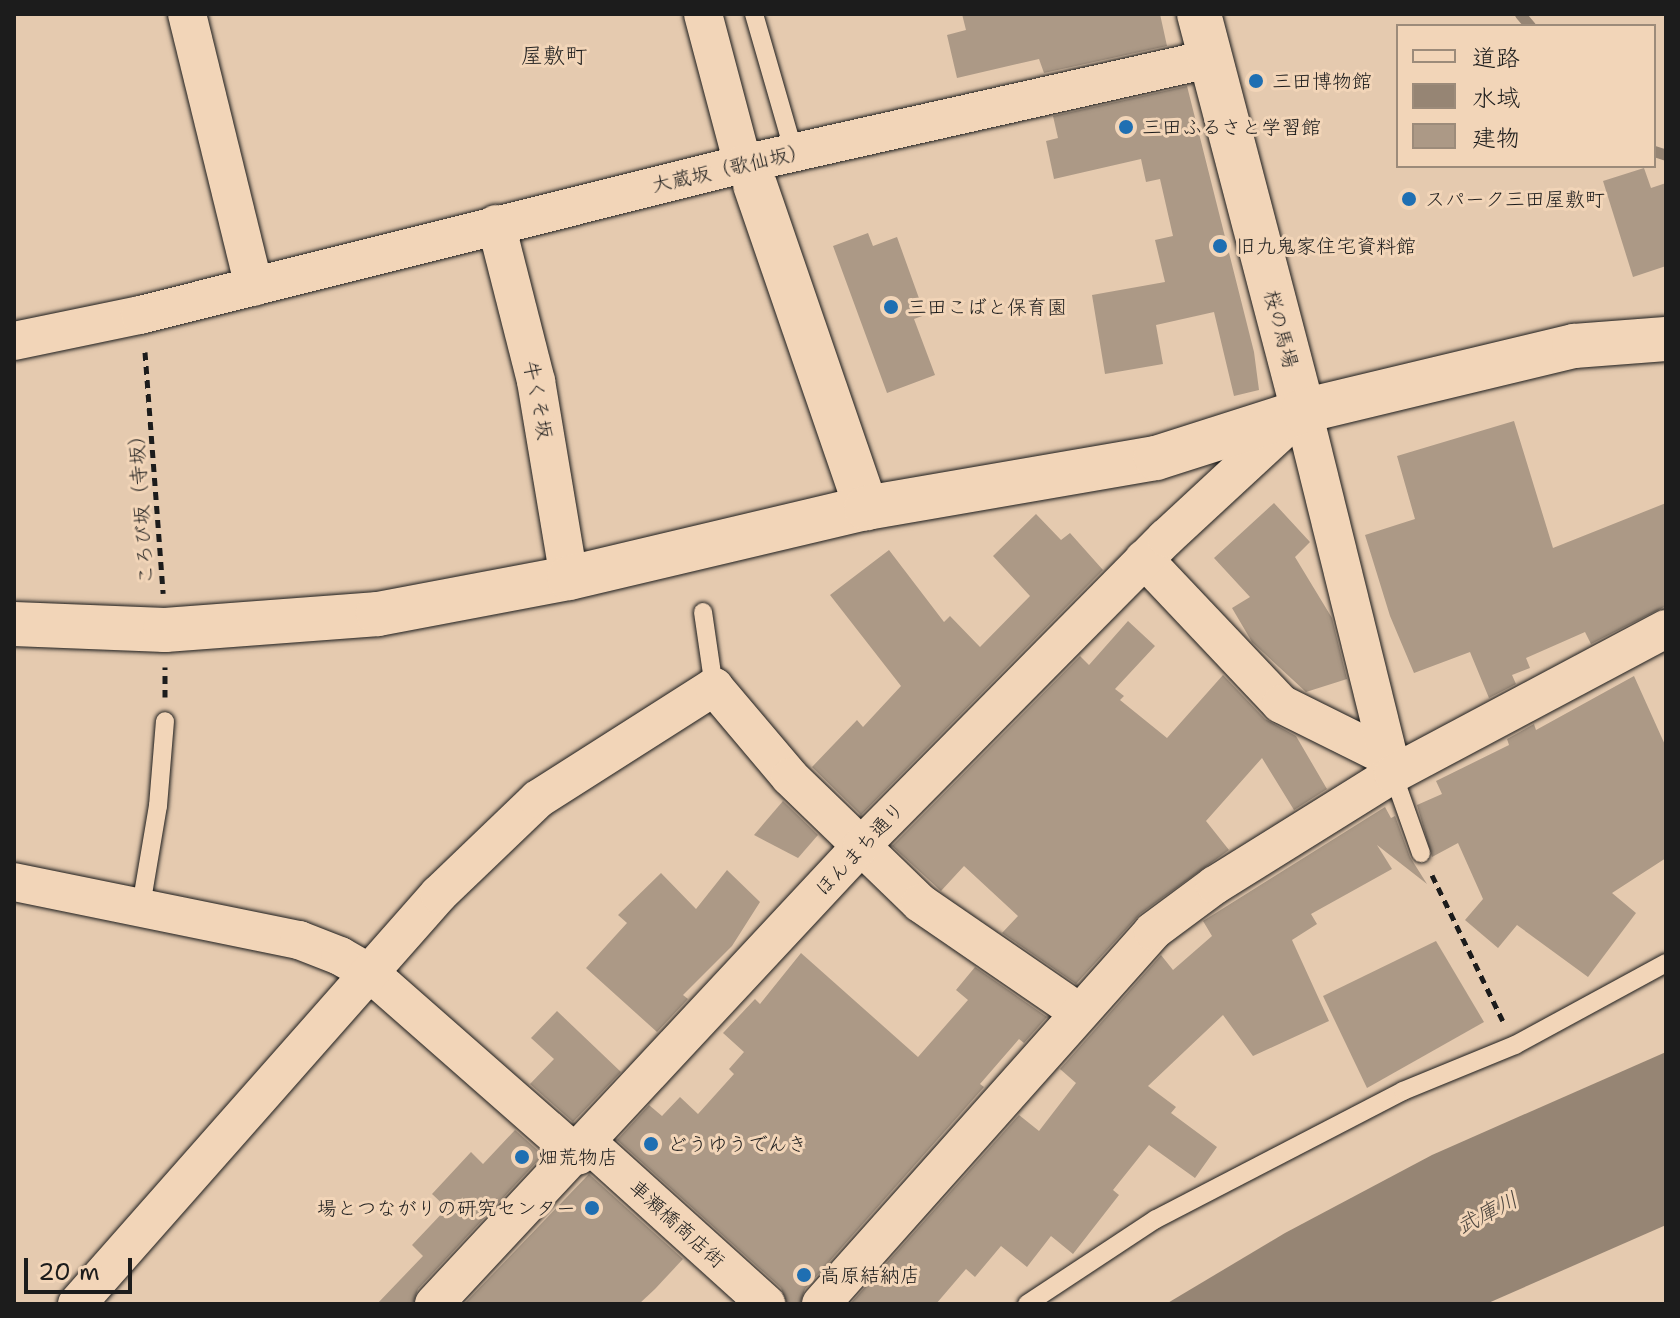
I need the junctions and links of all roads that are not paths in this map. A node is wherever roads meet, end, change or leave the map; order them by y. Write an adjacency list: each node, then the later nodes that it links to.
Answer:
1 (187, 14): 9 (street)
2 (703, 14): 7 (street)
3 (754, 14): 6 (lane)
4 (1199, 14): 5 (street, 桜の馬場)
5 (1208, 59): 6 (street, 大蔵坂（歌仙坂）); 12 (street, 桜の馬場)
6 (794, 153): 7 (street, 大蔵坂（歌仙坂）)
7 (749, 175): 8 (street, 大蔵坂（歌仙坂）); 13 (street)
8 (496, 224): 9 (street, 大蔵坂（歌仙坂）); 15 (street, 牛くそ坂)
9 (254, 287): 11 (street, 大蔵坂（歌仙坂）)
10 (1666, 339): 12 (street)
11 (14, 341)
12 (1303, 411): 13 (street); 14 (street, ほんまち通り); 21 (street)
13 (866, 508): 15 (street)
14 (1144, 559): 21 (street); 22 (street, ほんまち通り)
15 (569, 578): 17 (street)
16 (703, 612): 19 (lane)
17 (14, 624)
18 (1666, 629): 21 (street)
19 (714, 687): 22 (street); 27 (street)
20 (165, 721): 25 (lane)
21 (1392, 766): 23 (lane); 28 (street)
22 (862, 845): 28 (street); 29 (street, ほんまち通り)
23 (1421, 853)
24 (14, 882): 25 (street, 車瀬橋商店街)
25 (141, 906): 27 (street, 車瀬橋商店街)
26 (1666, 963): 34 (lane)
27 (370, 973): 29 (street, 車瀬橋商店街); 30 (street)
28 (1077, 1011): 33 (street)
29 (583, 1150): 31 (street, ほんまち通り); 32 (street, 車瀬橋商店街)
30 (77, 1304)
31 (434, 1304)
32 (766, 1304)
33 (821, 1304)
34 (1027, 1304)

